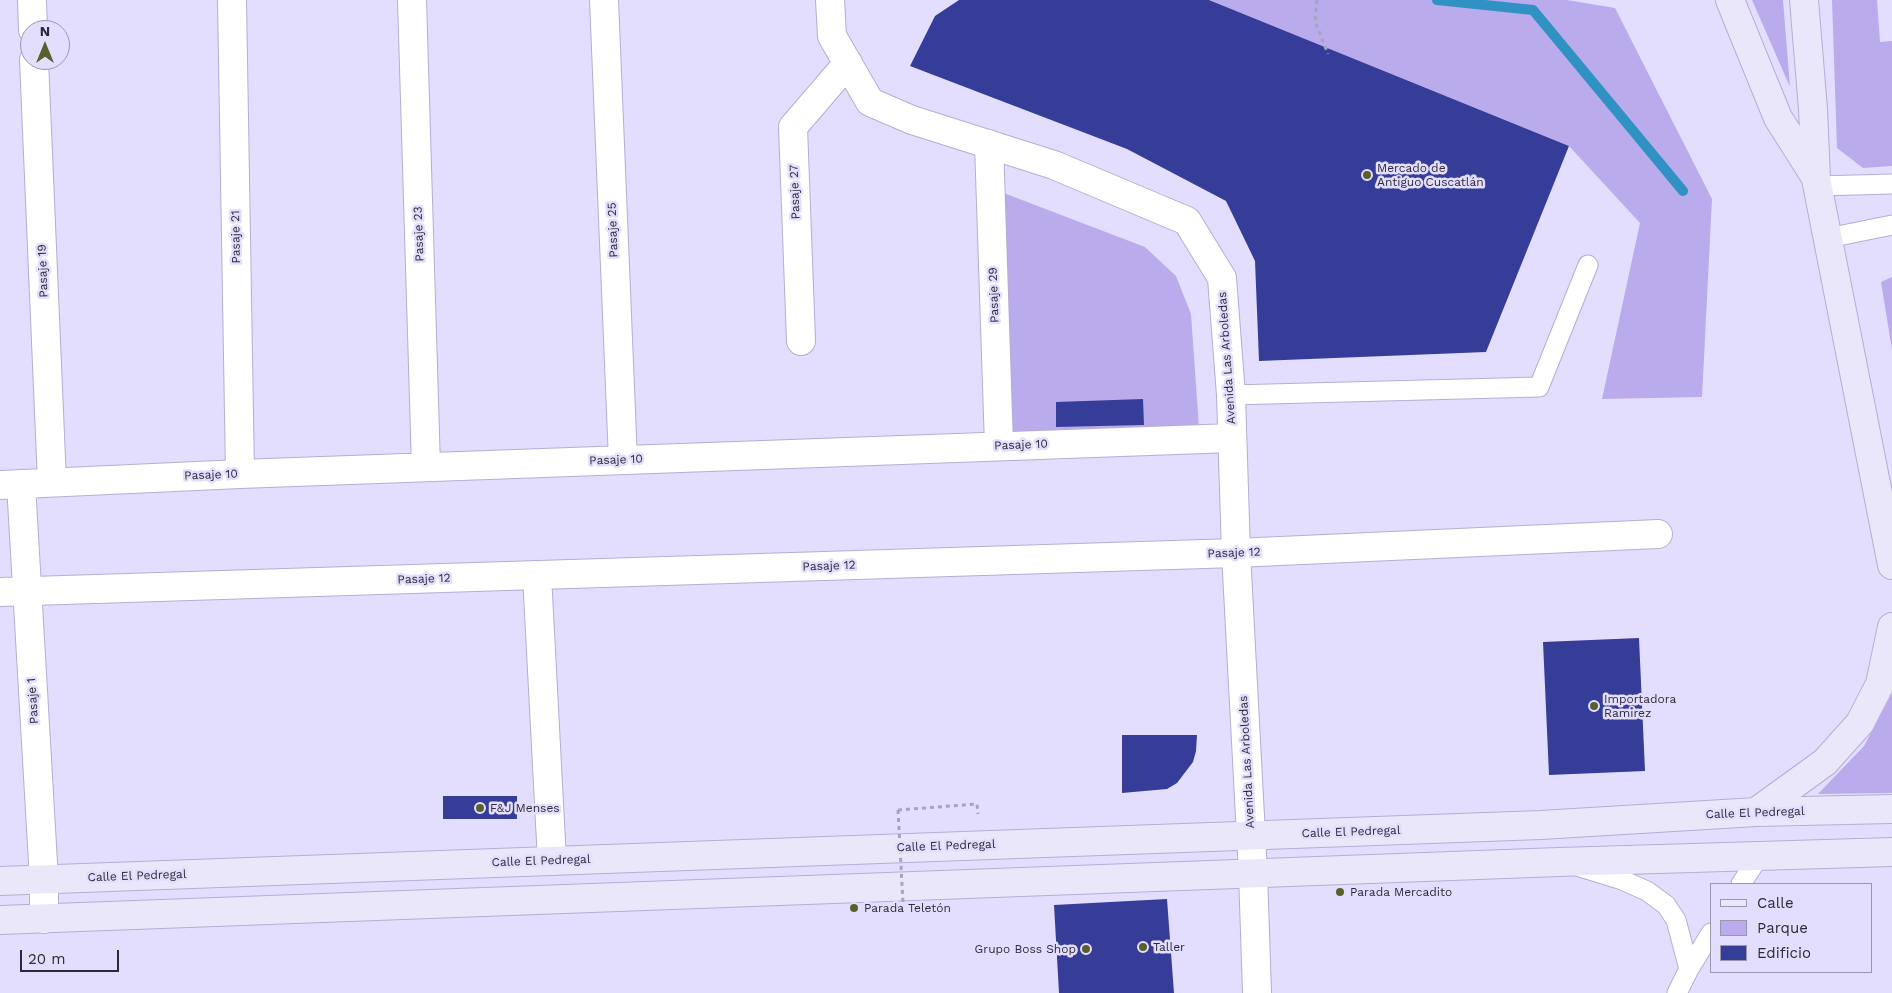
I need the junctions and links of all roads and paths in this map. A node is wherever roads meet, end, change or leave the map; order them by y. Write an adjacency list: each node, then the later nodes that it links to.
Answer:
1 (32, 0): 9 (street)
2 (232, 0): 25 (street, Pasaje 21)
3 (412, 0): 24 (street, Pasaje 23)
4 (604, 0): 23 (street, Pasaje 25)
5 (830, 0): 11 (street, Avenida Las Arboledas)
6 (1317, 0): 10 (path)
7 (1730, 0): 14 (main road)
8 (1804, 0): 14 (main road)
9 (33, 20)
10 (1328, 54)
11 (848, 63): 13 (street, Avenida Las Arboledas); 19 (street, Pasaje 27)
12 (34, 70): 26 (street, Pasaje 19)
13 (989, 144): 20 (street, Avenida Las Arboledas); 22 (street, Pasaje 29)
14 (1817, 182): 15 (lane); 17 (main road)
15 (1892, 184)
16 (1892, 225): 17 (lane)
17 (1828, 238): 30 (main road)
18 (1588, 265): 20 (lane)
19 (801, 341)
20 (1231, 395): 21 (street, Avenida Las Arboledas)
21 (1232, 438): 22 (street, Pasaje 10); 29 (street, Avenida Las Arboledas)
22 (998, 446): 23 (street, Pasaje 10)
23 (623, 460): 24 (street, Pasaje 10)
24 (426, 467): 25 (street, Pasaje 10)
25 (240, 474): 26 (street, Pasaje 10)
26 (52, 482): 27 (street, Pasaje 10)
27 (10, 484): 32 (street, Pasaje 1)
28 (1658, 534): 29 (street, Pasaje 12)
29 (1236, 553): 31 (street, Pasaje 12); 37 (street, Avenida Las Arboledas)
30 (1892, 565)
31 (537, 575): 32 (street, Pasaje 12); 40 (street)
32 (13, 592): 43 (street, Pasaje 1)
33 (1892, 627): 36 (main road)
34 (977, 804): 46 (path, bridge)
35 (1892, 809): 36 (main road, Calle El Pedregal)
36 (1756, 812): 37 (main road, Calle El Pedregal)
37 (1251, 835): 40 (main road, Calle El Pedregal); 42 (street, Avenida Las Arboledas)
38 (1892, 852): 39 (main road)
39 (1760, 855): 41 (main road); 45 (lane)
40 (552, 861): 43 (main road, Calle El Pedregal)
41 (1559, 862): 42 (main road); 50 (lane)
42 (1253, 872): 47 (main road); 51 (street, Avenida Las Arboledas)
43 (44, 880): 44 (main road, Calle El Pedregal); 47 (street, Pasaje 1)
44 (0, 881)
45 (1742, 883)
46 (903, 903)
47 (44, 919): 48 (main road)
48 (0, 920)
49 (1710, 935): 50 (lane)
50 (1689, 969): 52 (lane)
51 (1257, 993)
52 (1677, 993)

